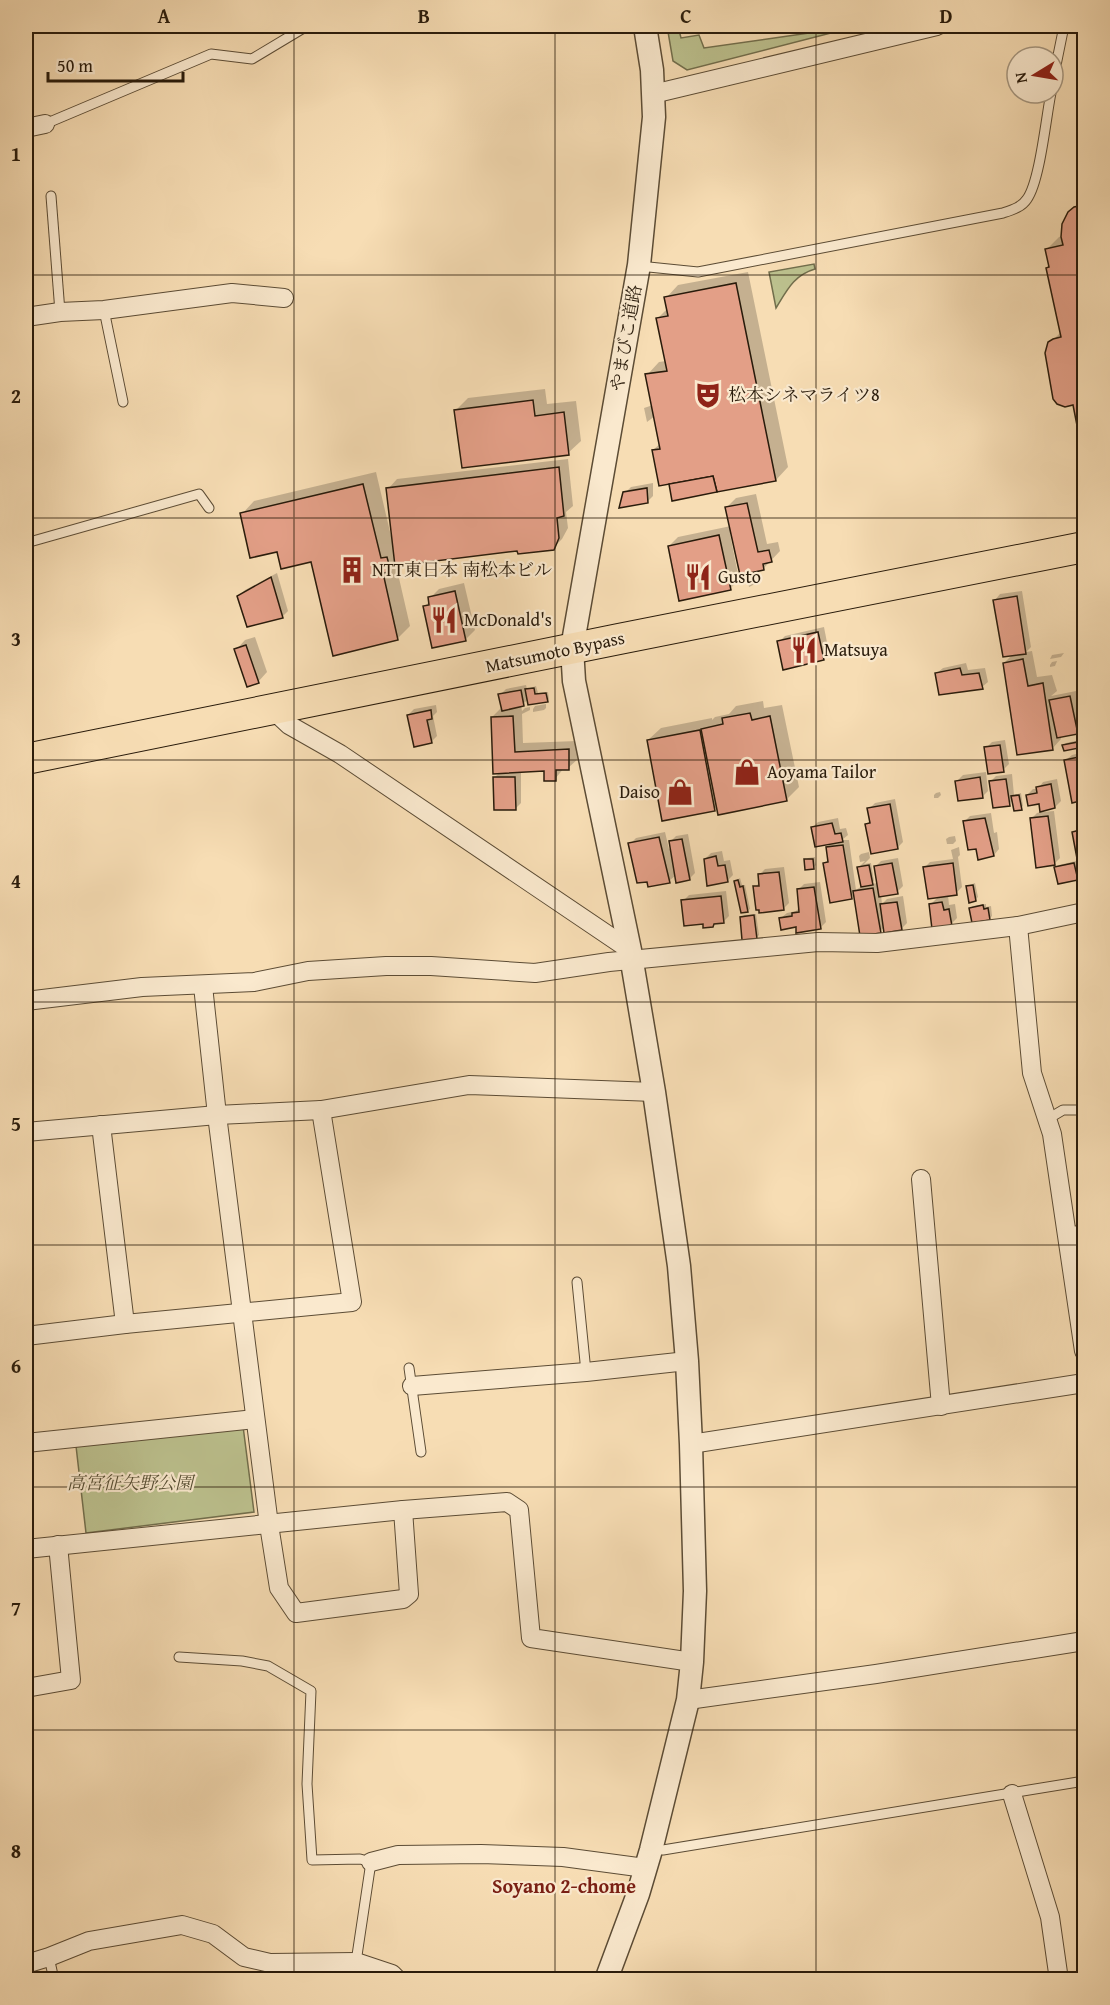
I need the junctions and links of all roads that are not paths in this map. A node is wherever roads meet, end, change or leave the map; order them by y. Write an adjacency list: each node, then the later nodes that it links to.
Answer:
1 (307, 26): 8 (lane)
2 (645, 26): 6 (street, やまびこ道路)
3 (937, 26): 6 (street)
4 (1064, 26): 5 (lane)
5 (1060, 45)
6 (653, 94): 11 (street, やまびこ道路)
7 (1049, 105): 11 (lane)
8 (45, 124): 9 (street)
9 (26, 128)
10 (51, 196): 14 (lane)
11 (639, 266): 20 (street, やまびこ道路)
12 (284, 298): 13 (street)
13 (104, 310): 14 (street); 16 (lane)
14 (60, 312): 15 (street)
15 (26, 317)
16 (123, 402)
17 (209, 508): 18 (lane)
18 (26, 543)
19 (1084, 547): 20 (highway, Matsumoto Bypass)
20 (572, 648): 21 (highway, Matsumoto Bypass); 25 (street, やまびこ道路)
21 (273, 710): 22 (highway, Matsumoto Bypass); 25 (street)
22 (26, 759)
23 (1084, 912): 24 (street)
24 (1018, 926): 25 (street); 32 (street)
25 (631, 956): 26 (street); 28 (street, やまびこ道路)
26 (203, 986): 27 (street); 31 (street)
27 (26, 1001)
28 (654, 1092): 29 (street); 42 (street, やまびこ道路)
29 (321, 1110): 31 (street); 38 (street)
30 (1084, 1110): 32 (lane)
31 (217, 1115): 33 (street); 38 (street)
32 (1047, 1120): 36 (street)
33 (101, 1125): 34 (street); 39 (street)
34 (26, 1132)
35 (921, 1179): 47 (street)
36 (1076, 1231): 41 (street)
37 (577, 1282): 44 (lane)
38 (241, 1312): 39 (street); 48 (street)
39 (125, 1323): 40 (street)
40 (26, 1336)
41 (1084, 1351)
42 (687, 1361): 44 (street); 50 (street, やまびこ道路)
43 (409, 1368): 46 (lane)
44 (586, 1372): 46 (street)
45 (1084, 1383): 47 (street)
46 (412, 1386): 51 (lane)
47 (941, 1406): 50 (street)
48 (255, 1419): 49 (street); 53 (street)
49 (26, 1443)
50 (691, 1444): 58 (street, やまびこ道路)
51 (421, 1452)
52 (403, 1510): 53 (street); 53 (street); 58 (street)
53 (269, 1525): 54 (street)
54 (58, 1545): 55 (street); 59 (street)
55 (26, 1549)
56 (1084, 1641): 60 (street)
57 (179, 1657): 64 (lane)
58 (692, 1662): 60 (street, やまびこ道路)
59 (26, 1688)
60 (688, 1700): 65 (street, やまびこ道路)
61 (1084, 1780): 62 (lane)
62 (1012, 1794): 63 (lane); 72 (street)
63 (663, 1850)
64 (371, 1862): 65 (street); 67 (lane)
65 (645, 1868): 71 (street, やまびこ道路)
66 (49, 1958): 67 (street); 68 (street); 69 (lane)
67 (356, 1962): 70 (street)
68 (26, 1964)
69 (54, 1980)
70 (398, 1980)
71 (606, 1980)
72 (1059, 1980)

